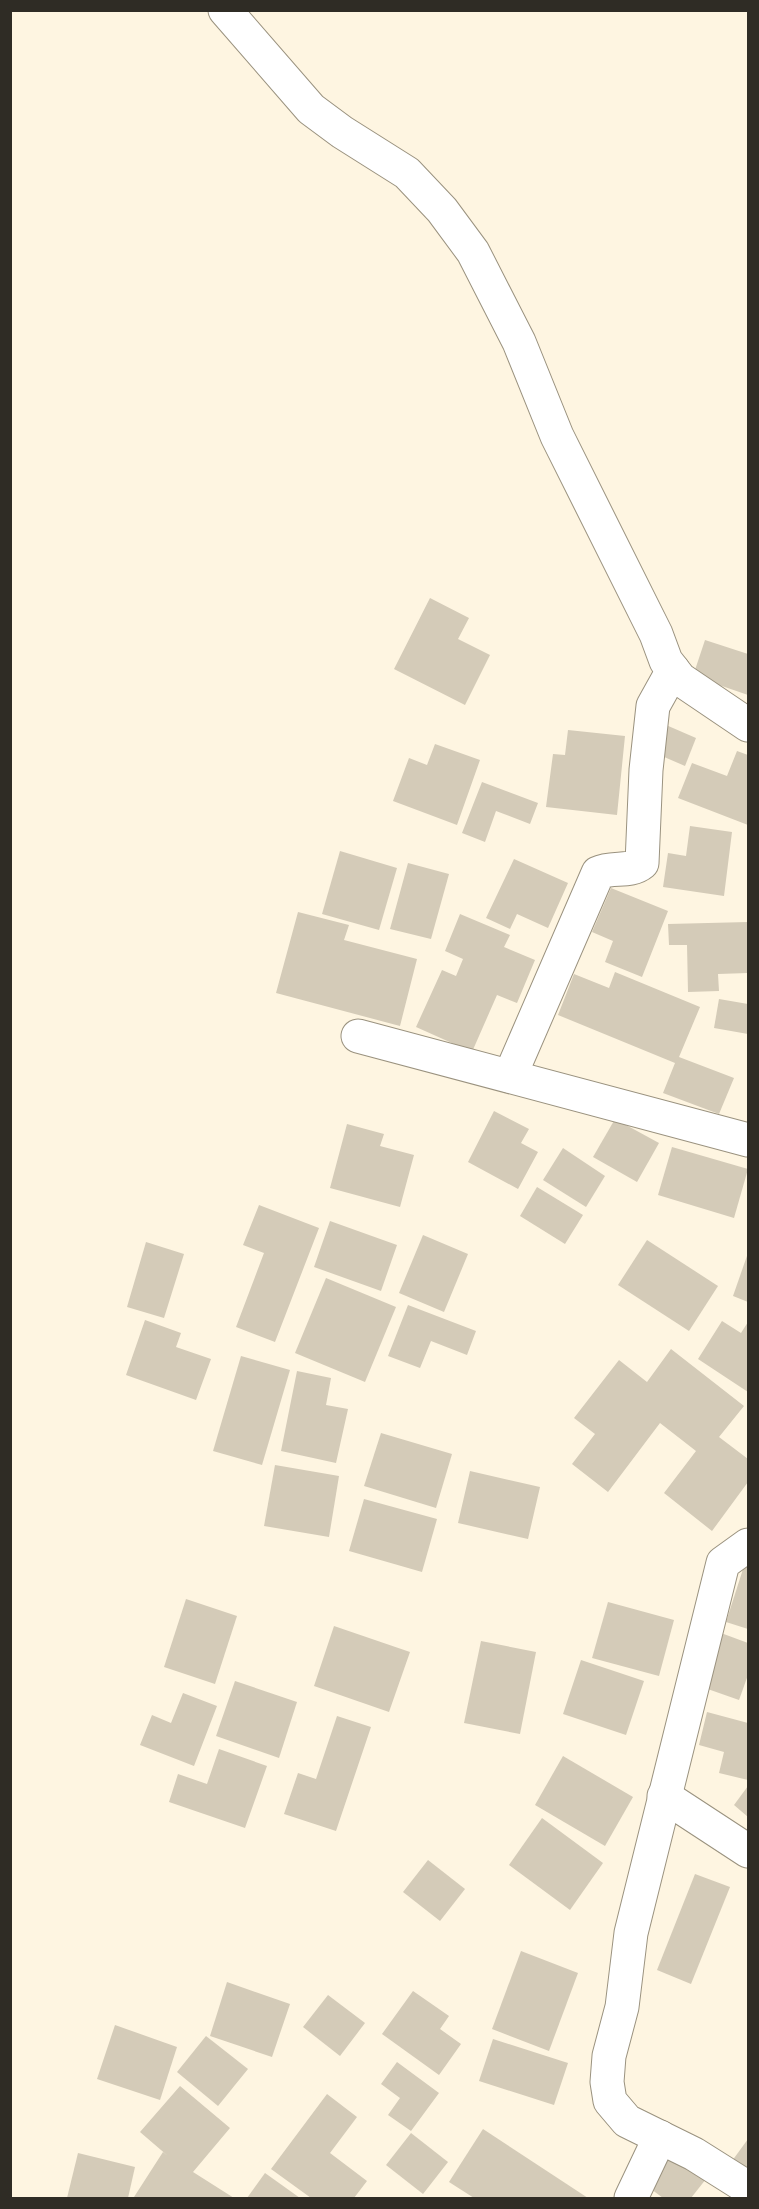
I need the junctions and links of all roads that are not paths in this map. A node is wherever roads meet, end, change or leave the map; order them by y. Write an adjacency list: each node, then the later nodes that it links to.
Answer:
1 (225, 10): 2 (street)
2 (673, 670): 3 (street); 5 (street)
3 (748, 725)
4 (358, 1036): 5 (street)
5 (510, 1076): 6 (street)
6 (748, 1140)
7 (748, 1545): 8 (street)
8 (664, 1796): 9 (street); 10 (street)
9 (748, 1851)
10 (660, 2137): 11 (street); 12 (street)
11 (748, 2188)
12 (631, 2199)

